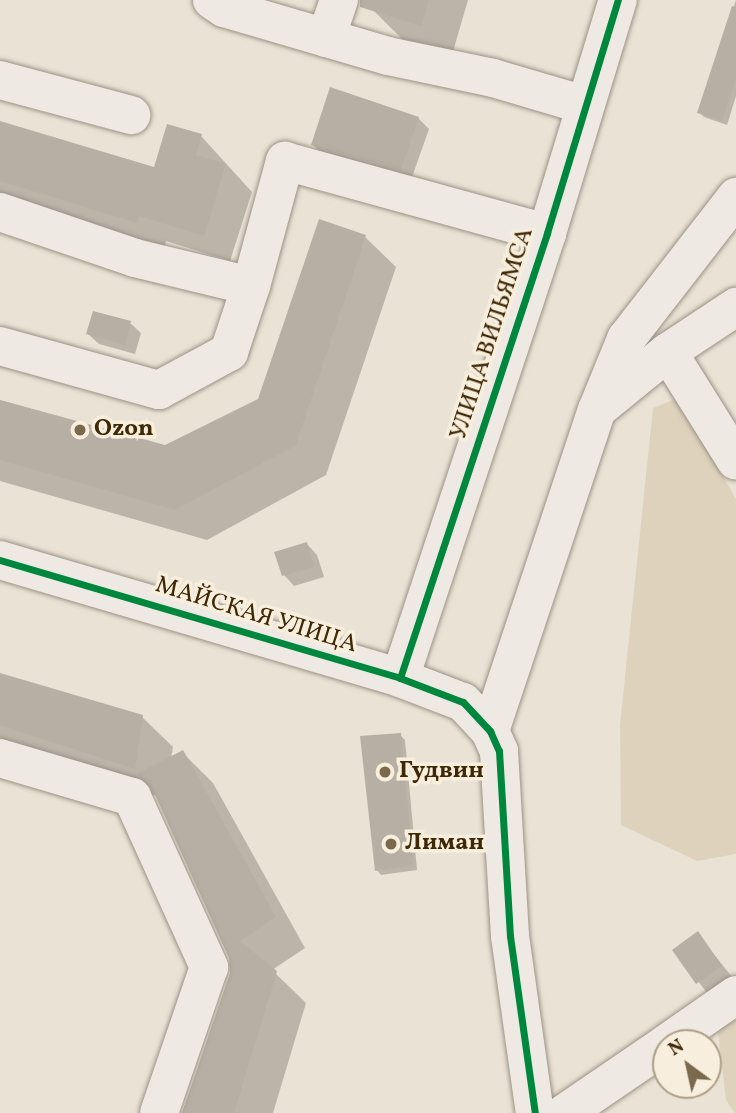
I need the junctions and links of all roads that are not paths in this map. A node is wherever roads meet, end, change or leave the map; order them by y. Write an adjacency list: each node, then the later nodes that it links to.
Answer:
1 (212, 0): 4 (street)
2 (339, 0): 4 (street)
3 (618, 0): 6 (street, УЛИЦА ВИЛЬЯМСА)
4 (326, 38): 6 (street)
5 (0, 80): 7 (street)
6 (585, 105): 10 (street, УЛИЦА ВИЛЬЯМСА)
7 (131, 115)
8 (736, 197): 15 (street)
9 (0, 212): 11 (street)
10 (547, 233): 11 (street); 18 (street, УЛИЦА ВИЛЬЯМСА)
11 (251, 286): 13 (street)
12 (736, 307): 14 (street)
13 (0, 346)
14 (668, 352): 15 (street); 16 (street)
15 (597, 410): 19 (street)
16 (736, 461)
17 (0, 560): 18 (street, МАЙСКАЯ УЛИЦА)
18 (400, 678): 19 (street, МАЙСКАЯ УЛИЦА)
19 (489, 731): 25 (street)
20 (0, 758): 24 (street)
21 (736, 995): 22 (street)
22 (687, 1029)
23 (652, 1053): 26 (street)
24 (159, 1113)
25 (534, 1113)
26 (565, 1113)

